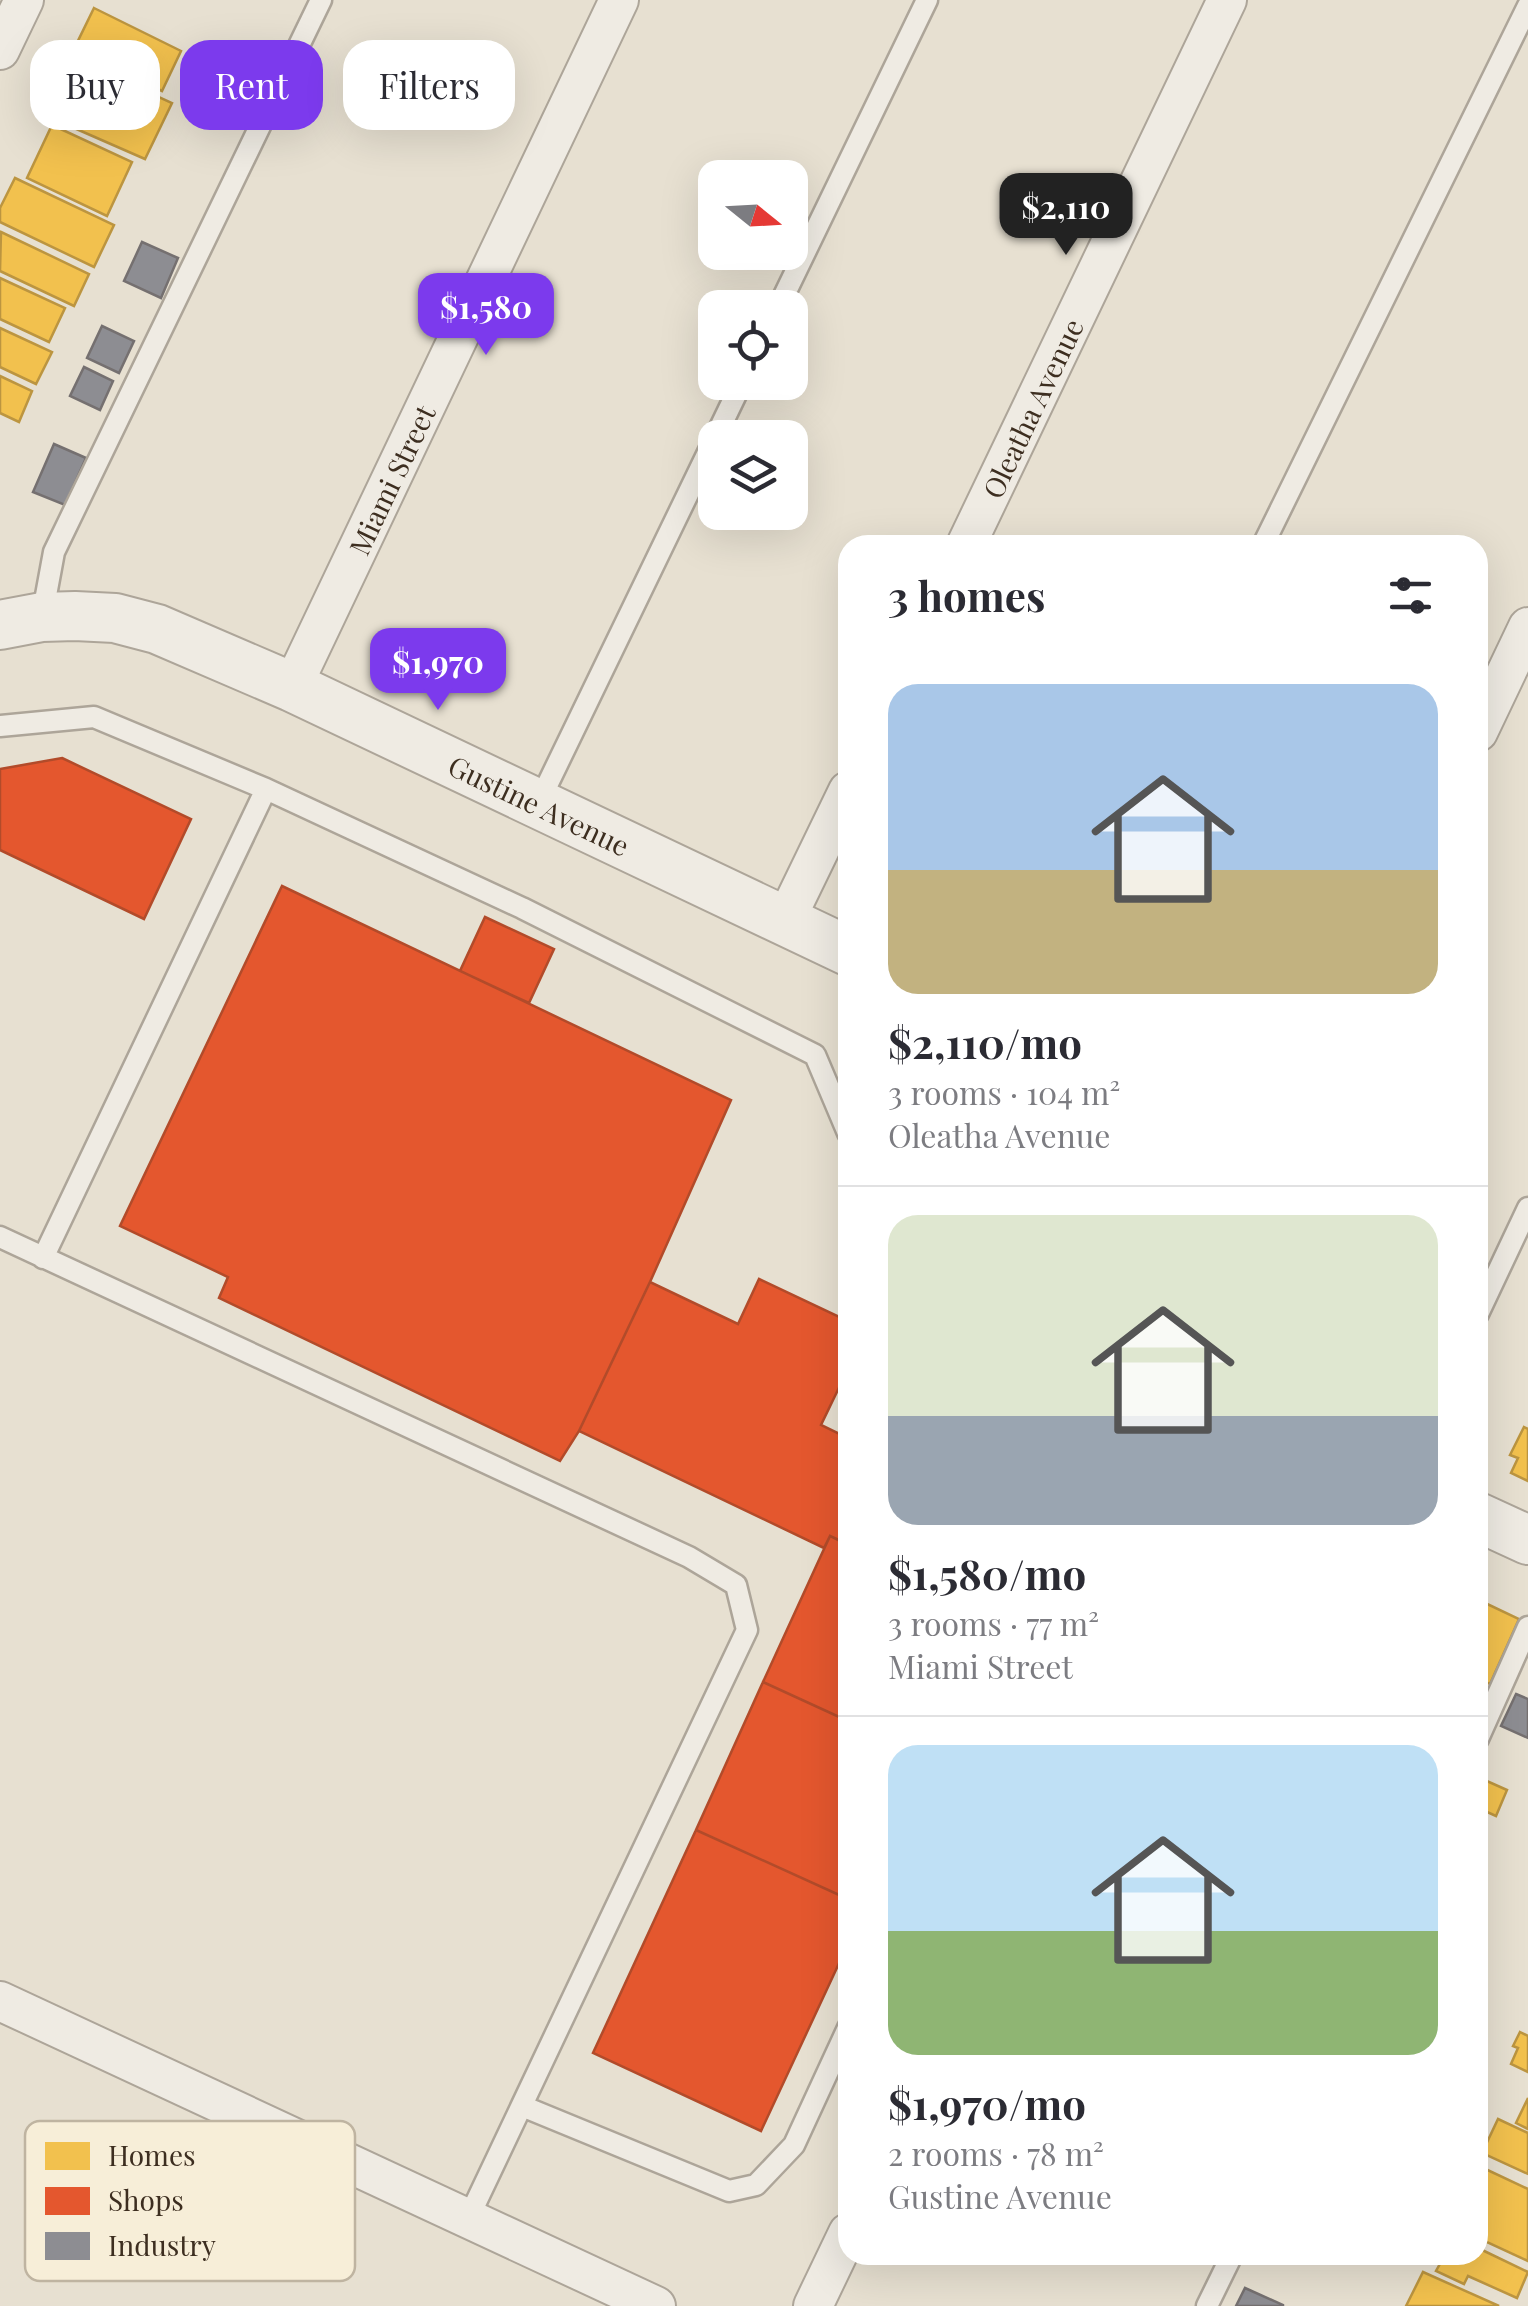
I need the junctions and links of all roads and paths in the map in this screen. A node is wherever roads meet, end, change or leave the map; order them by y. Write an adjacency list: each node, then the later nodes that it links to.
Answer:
1 (24, 0): 7 (street)
2 (321, 0): 12 (lane)
3 (618, 0): 14 (street, Miami Street)
4 (927, 0): 8 (lane)
5 (1228, 0): 10 (street, Oleatha Avenue)
6 (1528, 6): 11 (lane)
7 (0, 50)
8 (787, 290)
9 (698, 473): 18 (lane)
10 (971, 535)
11 (1268, 535)
12 (21, 621): 14 (street, Gustine Avenue)
13 (1528, 627): 15 (street)
14 (292, 687): 18 (street, Gustine Avenue)
15 (1488, 711)
16 (0, 726): 17 (lane)
17 (266, 788): 22 (lane); 25 (lane)
18 (538, 804): 20 (street, Gustine Avenue)
19 (838, 812): 20 (street)
20 (786, 919): 21 (street, Gustine Avenue)
21 (838, 946)
22 (838, 1109)
23 (1528, 1208): 26 (lane)
24 (0, 1237): 25 (lane)
25 (44, 1258): 33 (lane)
26 (1488, 1293)
27 (1488, 1522): 28 (street)
28 (1528, 1540)
29 (1528, 1627): 30 (lane)
30 (1488, 1717)
31 (0, 2002): 34 (street)
32 (838, 2050): 33 (lane)
33 (522, 2106): 36 (lane)
34 (258, 2121)
35 (355, 2166): 36 (street)
36 (468, 2218): 39 (street)
37 (838, 2254): 40 (street)
38 (1227, 2265): 41 (lane)
39 (656, 2306)
40 (813, 2306)
41 (1207, 2306)

